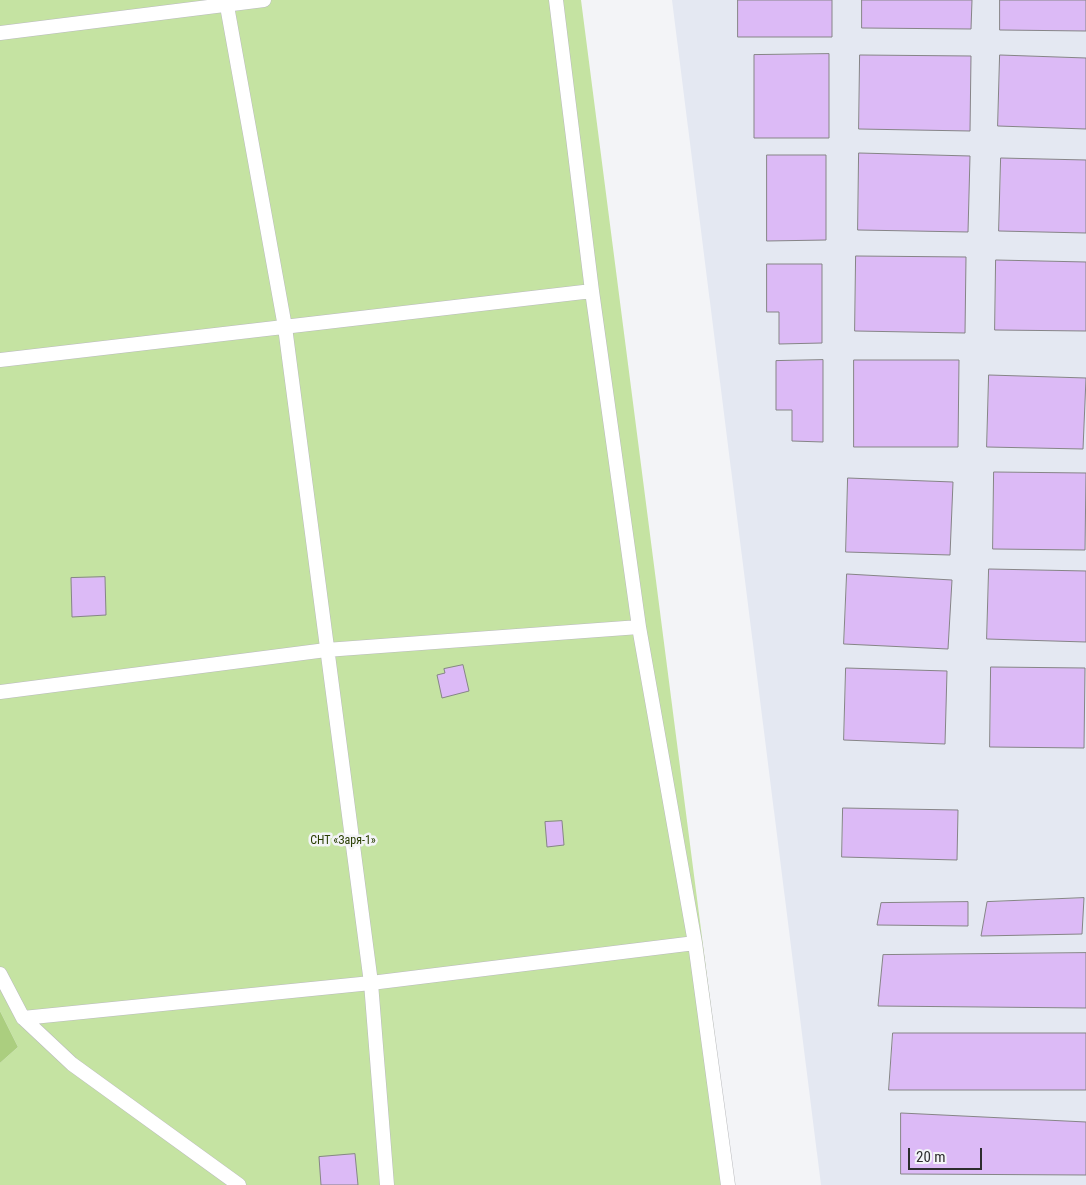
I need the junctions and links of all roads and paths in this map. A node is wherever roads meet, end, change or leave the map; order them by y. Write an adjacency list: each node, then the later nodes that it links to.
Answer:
1 (264, 0): 3 (lane)
2 (556, 0): 5 (lane)
3 (227, 6): 4 (lane); 6 (lane)
4 (0, 33)
5 (592, 292): 6 (lane); 8 (lane)
6 (285, 327): 7 (lane); 9 (lane)
7 (0, 360)
8 (639, 627): 9 (lane); 11 (lane)
9 (326, 650): 10 (lane); 13 (lane)
10 (0, 692)
11 (695, 943): 13 (lane); 17 (lane)
12 (0, 974): 14 (lane)
13 (371, 983): 14 (lane); 16 (lane)
14 (23, 1018): 15 (lane)
15 (239, 1185)
16 (387, 1185)
17 (728, 1185)

